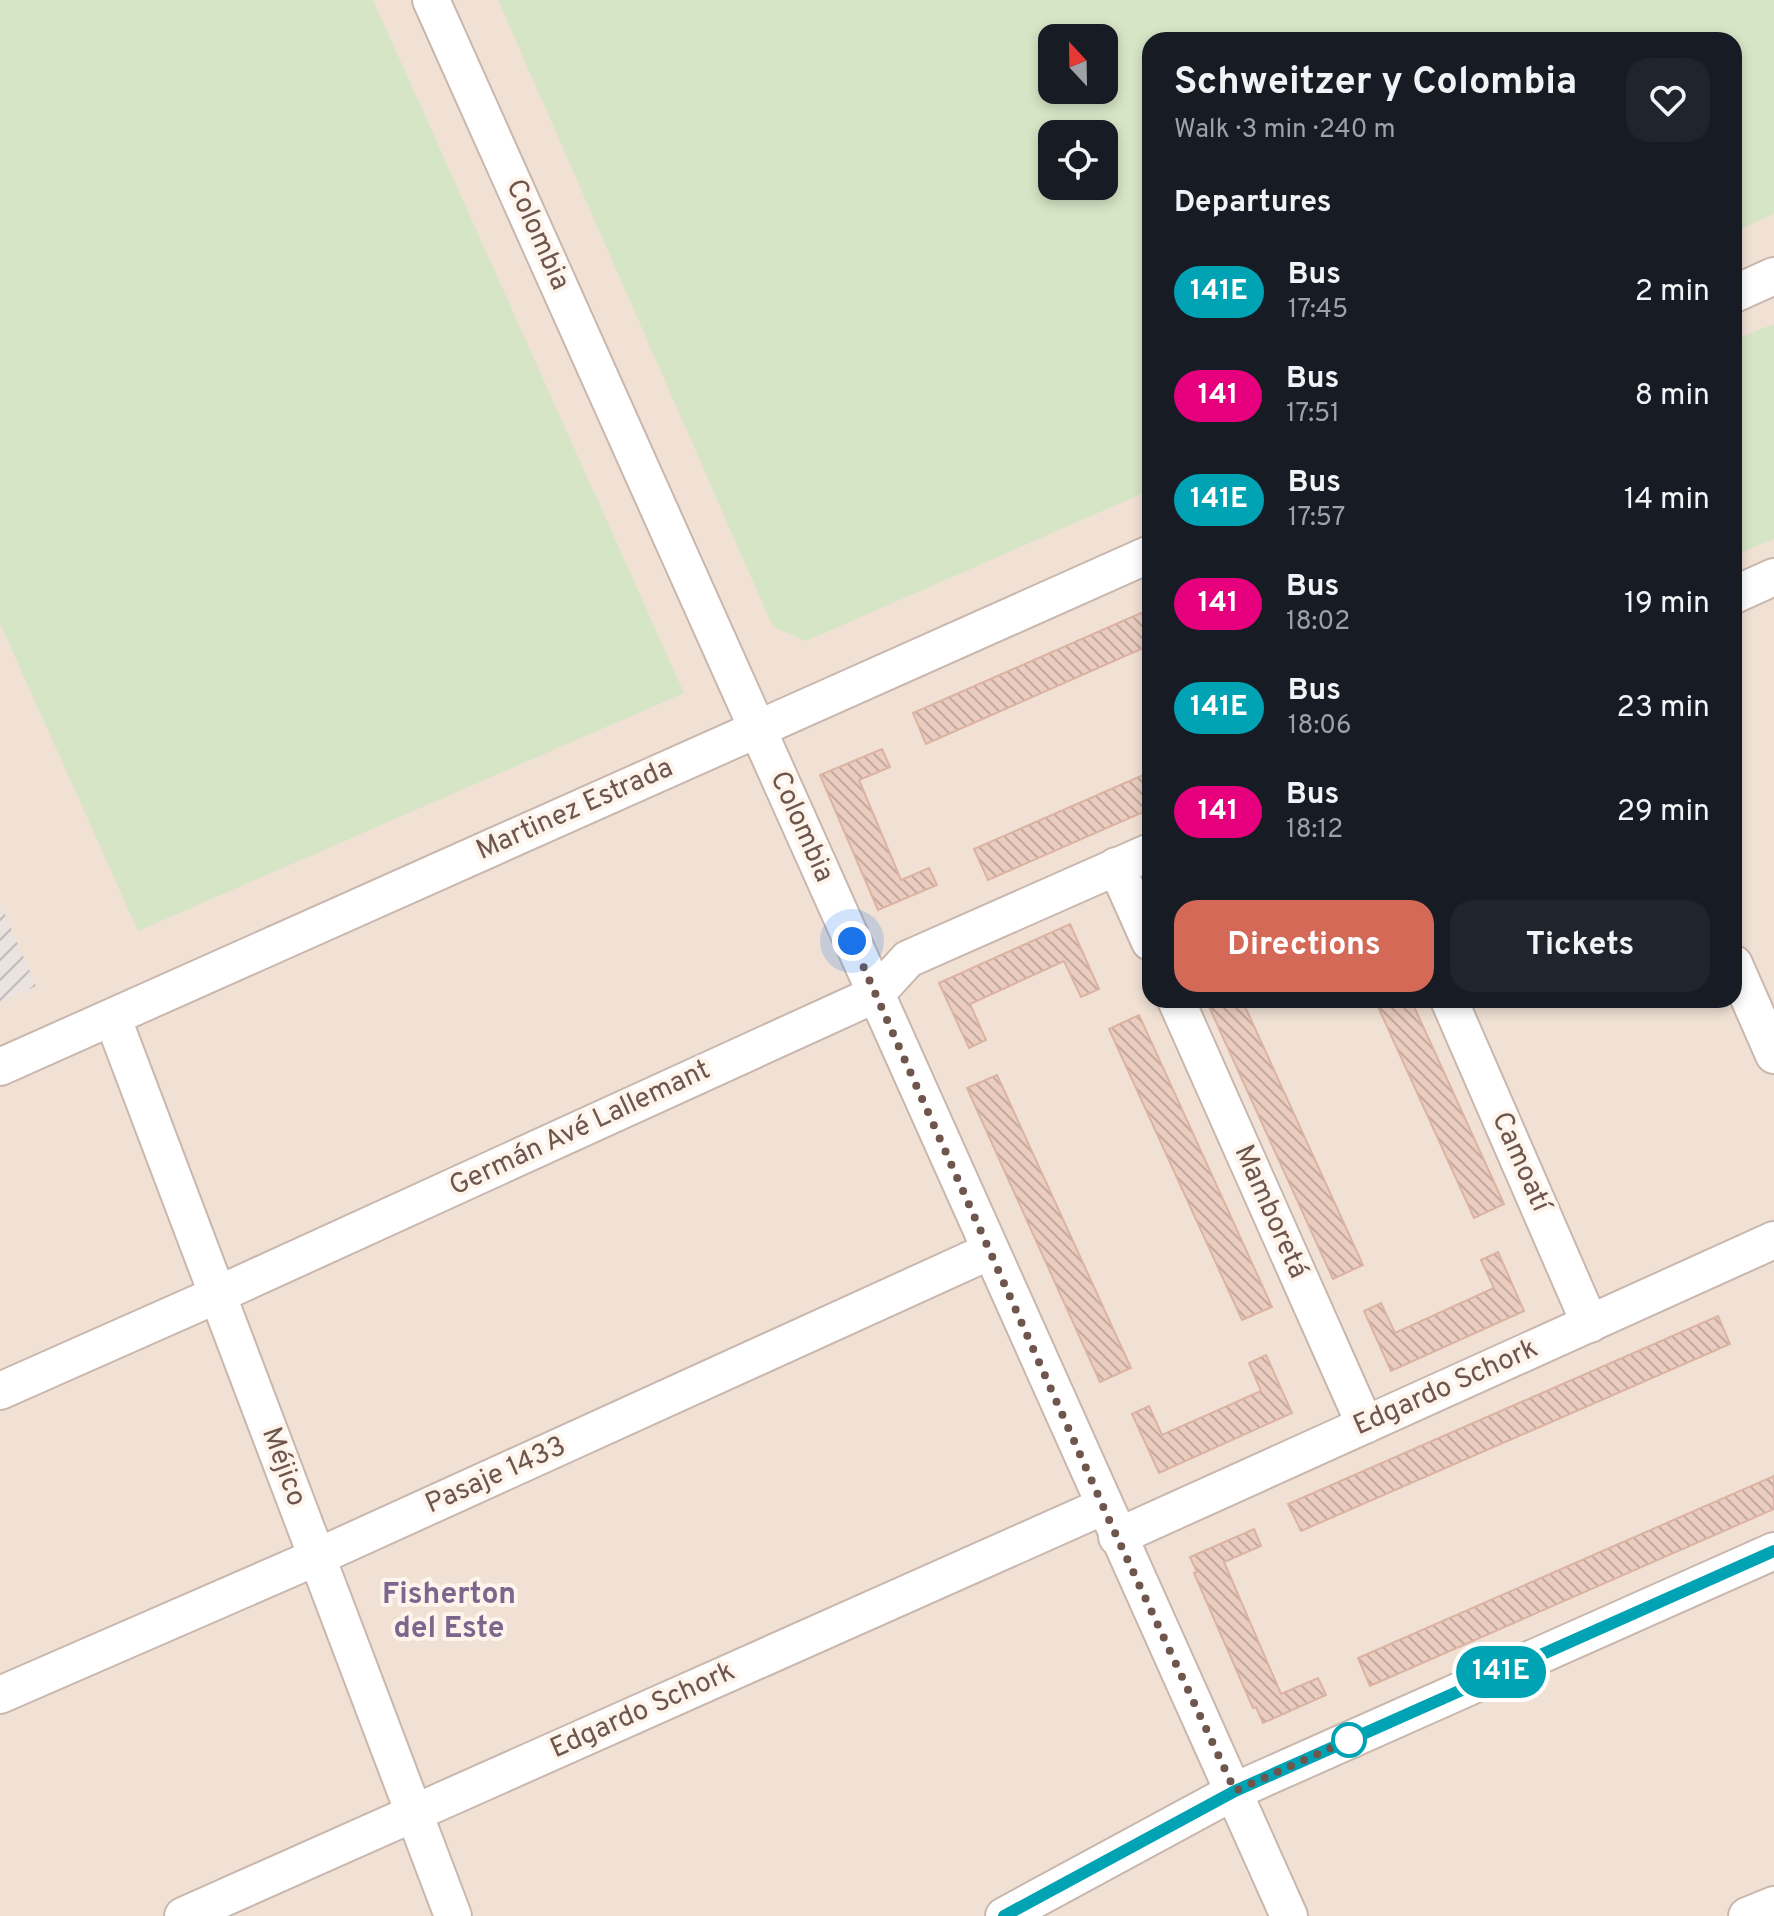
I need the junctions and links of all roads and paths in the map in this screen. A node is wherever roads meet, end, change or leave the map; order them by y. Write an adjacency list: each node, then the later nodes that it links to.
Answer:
1 (431, 0): 7 (street, Colombia)
2 (1774, 276): 3 (street)
3 (1742, 290)
4 (1142, 558): 7 (street, Martinez Estrada)
5 (1774, 577): 6 (street)
6 (1742, 591)
7 (757, 728): 12 (street, Colombia); 15 (street, Martinez Estrada)
8 (1142, 855): 9 (street, Germán Avé Lallemant)
9 (1116, 866): 10 (street); 12 (street, Germán Avé Lallemant)
10 (1142, 924)
11 (1742, 982): 16 (street)
12 (876, 994): 19 (street, Colombia); 20 (street, Germán Avé Lallemant)
13 (1180, 1008): 23 (street, Mamboretá)
14 (1452, 1008): 21 (street, Camoatí)
15 (113, 1019): 17 (street, Martinez Estrada); 20 (street, Méjico)
16 (1774, 1055)
17 (0, 1067)
18 (1774, 1240): 21 (street, Edgardo Schork)
19 (990, 1251): 24 (street, Colombia); 26 (street, Pasaje 1433)
20 (219, 1294): 22 (street, Germán Avé Lallemant); 26 (street, Méjico)
21 (1590, 1324): 23 (street, Edgardo Schork)
22 (0, 1391)
23 (1365, 1425): 24 (street, Edgardo Schork)
24 (1110, 1522): 28 (street, Colombia); 29 (street, Edgardo Schork)
25 (1774, 1551): 28 (street)
26 (317, 1557): 27 (street, Pasaje 1433); 29 (street, Méjico)
27 (0, 1695)
28 (1235, 1791): 33 (street); 34 (street, Colombia)
29 (414, 1813): 31 (street, Edgardo Schork); 32 (street, Méjico)
30 (1774, 1905): 35 (street)
31 (183, 1916)
32 (453, 1916)
33 (1004, 1916)
34 (1289, 1916)
35 (1747, 1916)

